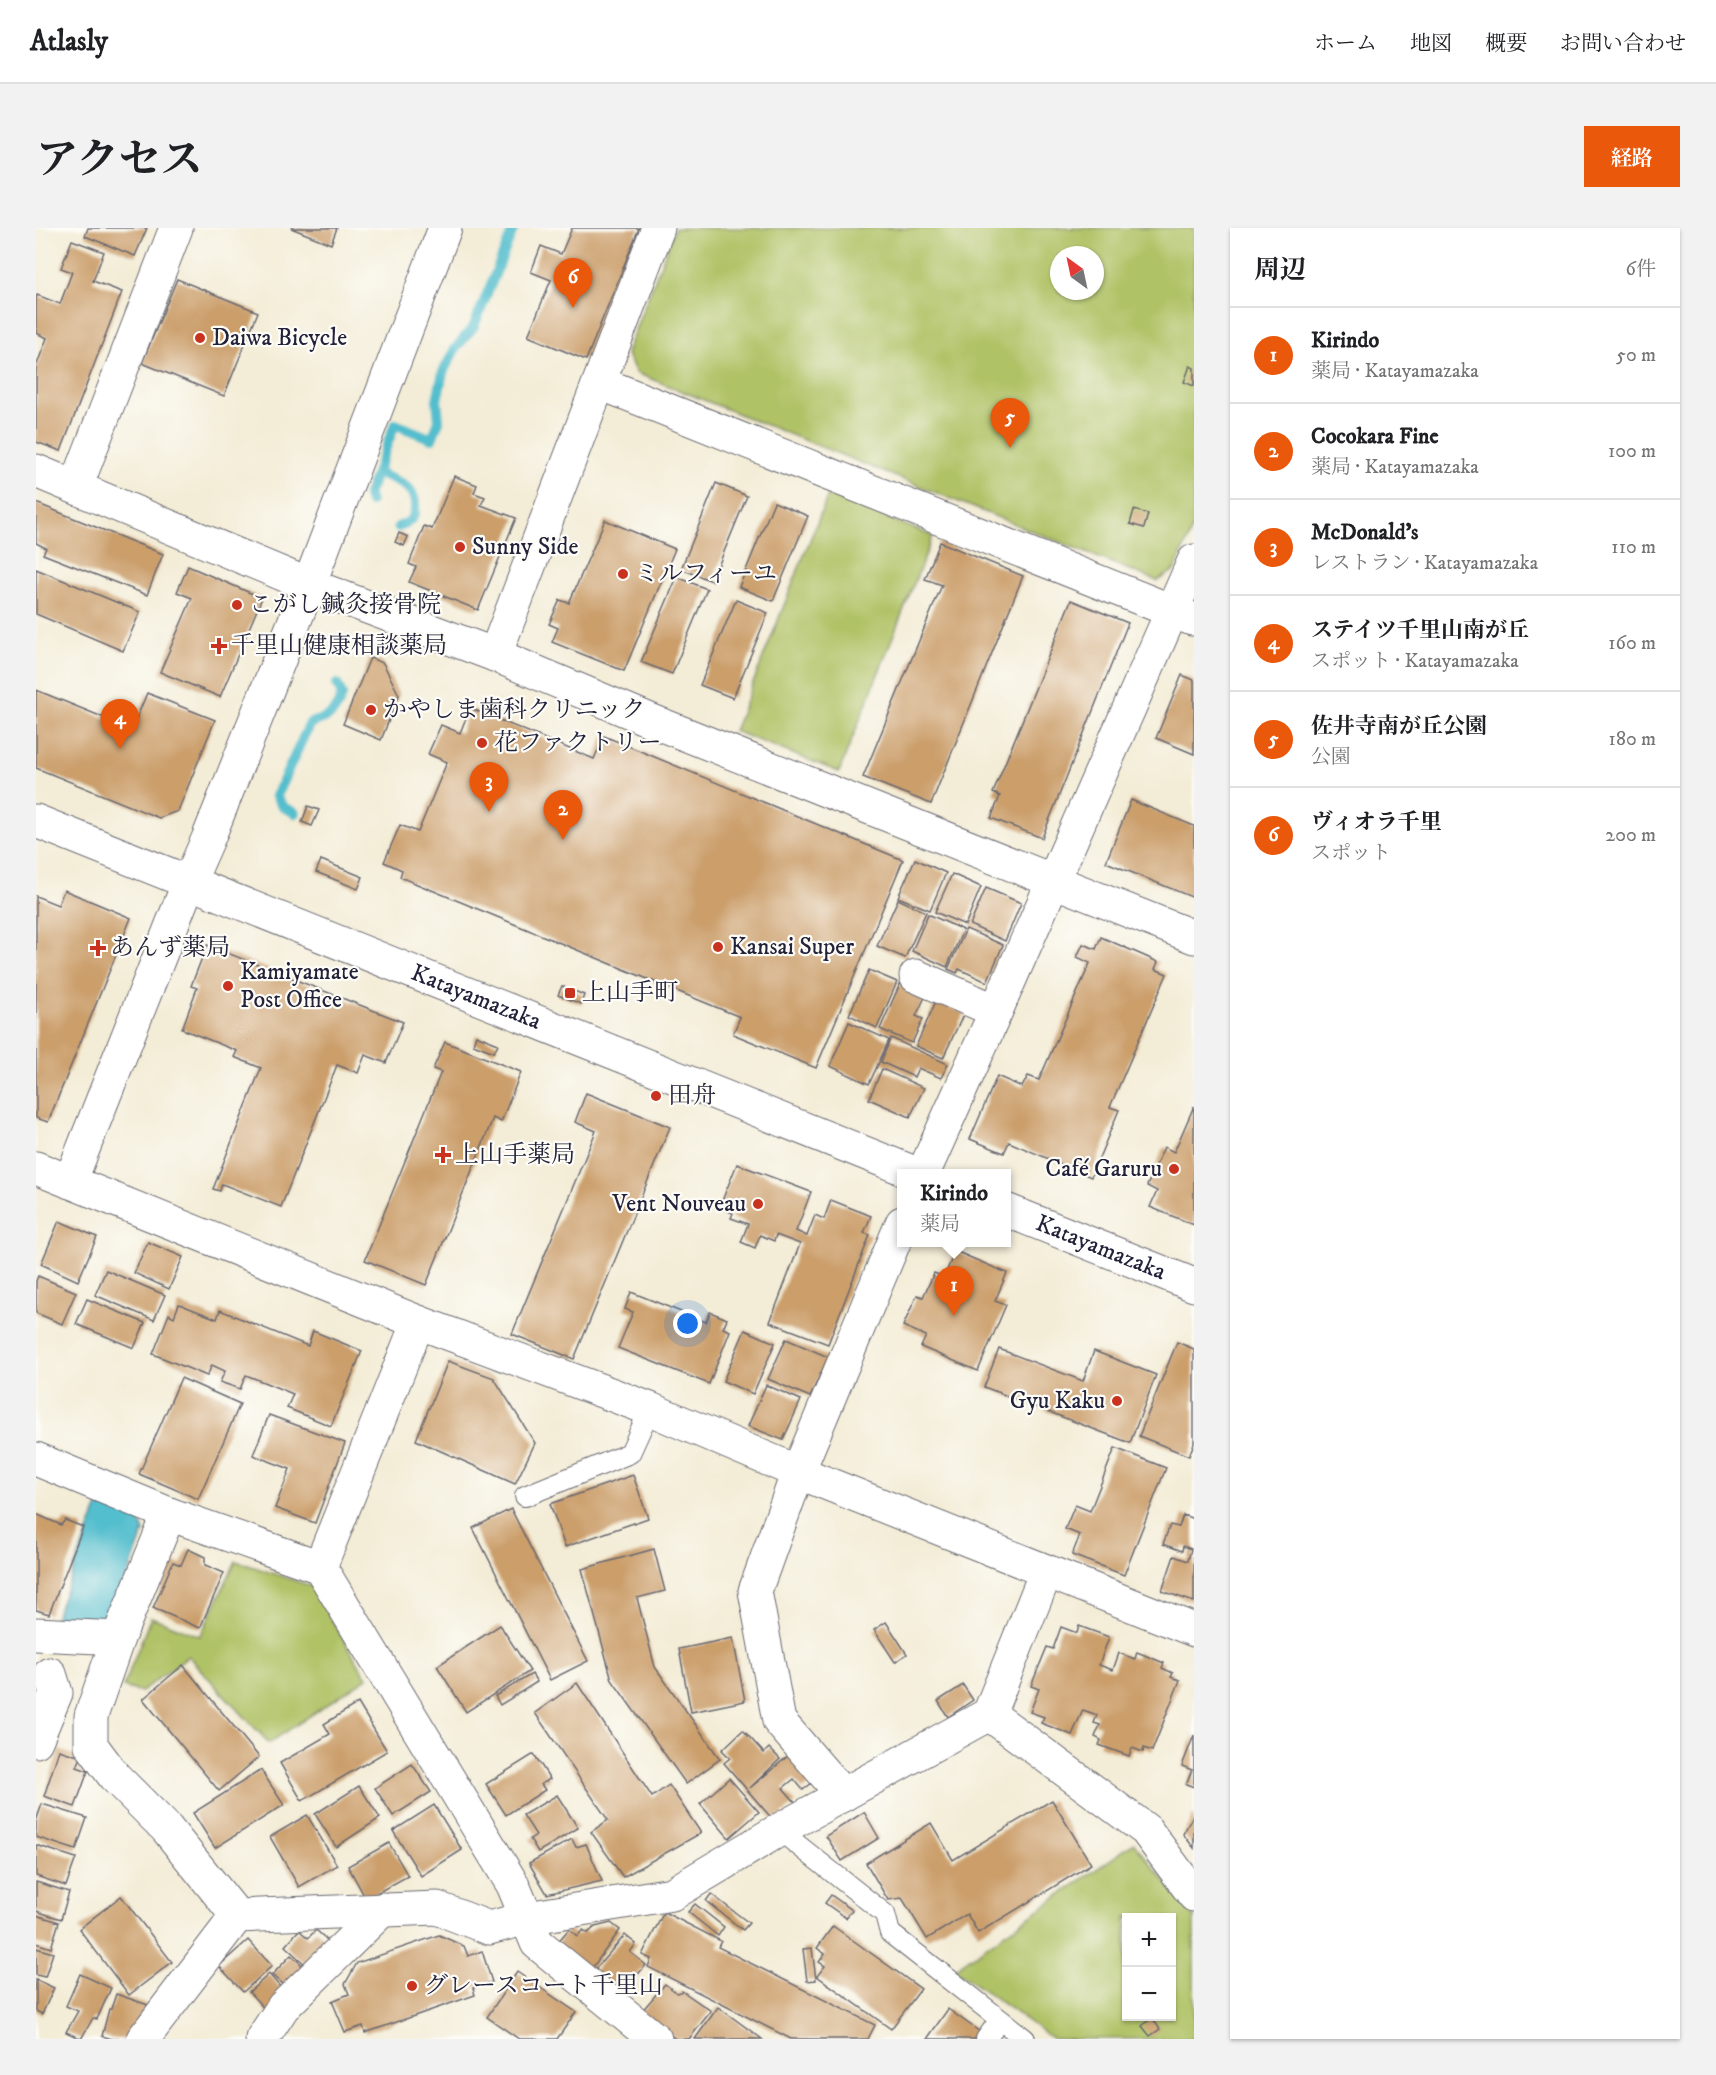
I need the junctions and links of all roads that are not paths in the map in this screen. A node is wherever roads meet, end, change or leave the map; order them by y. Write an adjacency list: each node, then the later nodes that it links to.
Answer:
1 (176, 228): 6 (street)
2 (445, 228): 8 (street)
3 (658, 228): 4 (street)
4 (600, 383): 9 (street); 10 (street)
5 (36, 471): 6 (street)
6 (76, 487): 8 (street)
7 (1194, 561): 9 (street)
8 (309, 585): 10 (street); 13 (street)
9 (1184, 615): 12 (street)
10 (495, 655): 12 (street)
11 (36, 821): 13 (street, Katayamazaka)
12 (1053, 880): 14 (street); 16 (street)
13 (189, 882): 18 (street, Katayamazaka); 20 (street)
14 (1194, 937)
15 (916, 976): 16 (street)
16 (996, 1011): 19 (street)
17 (36, 1168): 20 (street)
18 (907, 1169)
19 (925, 1169)
20 (70, 1182): 24 (street)
21 (1011, 1212): 23 (street, Katayamazaka)
22 (897, 1235): 27 (street)
23 (1194, 1285)
24 (418, 1322): 25 (street); 30 (street)
25 (650, 1409): 27 (street); 28 (lane)
26 (36, 1459): 29 (street)
27 (798, 1472): 31 (street); 38 (street)
28 (525, 1496)
29 (169, 1514): 30 (street); 34 (street)
30 (320, 1567): 43 (street)
31 (1046, 1572): 32 (street); 36 (street)
32 (1194, 1630)
33 (36, 1634): 34 (street)
34 (118, 1638): 42 (street)
35 (50, 1674): 37 (street)
36 (989, 1714): 38 (street); 40 (street)
37 (36, 1741)
38 (843, 1795): 39 (street)
39 (779, 1830): 43 (street); 44 (lane)
40 (1194, 1895)
41 (383, 1909): 42 (street); 43 (street); 46 (street)
42 (237, 1916): 45 (street)
43 (527, 1918): 47 (street)
44 (999, 2020): 48 (lane); 49 (lane)
45 (143, 2039)
46 (262, 2039)
47 (656, 2039)
48 (986, 2039)
49 (1025, 2039)

